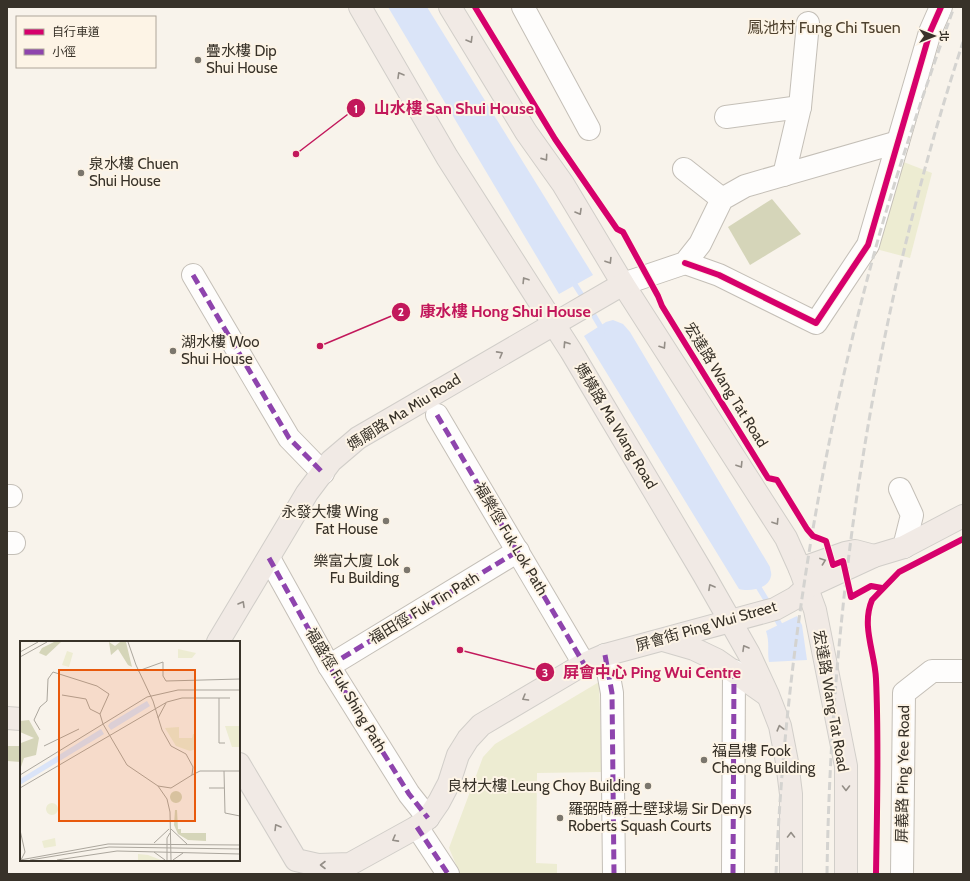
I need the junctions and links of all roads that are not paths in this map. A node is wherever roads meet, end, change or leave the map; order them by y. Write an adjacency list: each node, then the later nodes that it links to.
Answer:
1 (360, 7): 16 (main road, 媽橫路 Ma Wang Road, one-way to 1)
2 (450, 7): 15 (main road, 宏達路 Wang Tat Road, one-way to 15)
3 (523, 7): 8 (street)
4 (941, 7): 9 (street)
5 (808, 23): 6 (street)
6 (800, 108): 7 (street); 11 (street)
7 (726, 117)
8 (589, 129)
9 (898, 142): 11 (street); 13 (street)
10 (684, 169): 12 (street)
11 (784, 175): 12 (street)
12 (722, 199): 13 (street)
13 (685, 263): 15 (street)
14 (192, 275): 18 (street)
15 (623, 284): 16 (main road, 媽廟路 Ma Miu Road); 24 (main road, 宏達路 Wang Tat Road, one-way to 24)
16 (558, 322): 18 (main road, 媽廟路 Ma Miu Road, one-way to 16); 25 (main road, 媽橫路 Ma Wang Road, one-way to 16)
17 (437, 415): 22 (street, 福樂徑 Fuk Lok Path)
18 (323, 473): 23 (main road, 媽廟路 Ma Miu Road)
19 (900, 489): 21 (street)
20 (963, 516): 21 (main road, 屏會街 Ping Wui Street)
21 (904, 547): 24 (main road, 屏會街 Ping Wui Street)
22 (518, 551): 29 (street, 福樂徑 Fuk Lok Path); 30 (street, 福田徑 Fuk Tin Path)
23 (268, 558): 26 (main road, 媽廟路 Ma Miu Road, one-way to 23); 30 (street, 福盛徑 Fuk Shing Path)
24 (801, 585): 25 (main road, 屏會街 Ping Wui Street); 44 (main road, 宏達路 Wang Tat Road, one-way to 44)
25 (738, 620): 27 (main road, 屏會街 Ping Wui Street); 33 (main road, 媽橫路 Ma Wang Road, one-way to 25)
26 (220, 640)
27 (663, 640): 28 (main road, 屏會街 Ping Wui Street); 31 (main road)
28 (605, 655): 29 (main road, 屏會街 Ping Wui Street); 41 (street)
29 (584, 664): 37 (main road, 屏會街 Ping Wui Street, one-way to 37)
30 (330, 666): 37 (street, 福盛徑 Fuk Shing Path)
31 (734, 671): 33 (main road); 42 (street)
32 (963, 671): 45 (street, 屏義路 Ping Yee Road)
33 (768, 695): 43 (main road, 媽橫路 Ma Wang Road, one-way to 33)
34 (7, 718): 35 (main road)
35 (20, 719)
36 (240, 766): 38 (main road, one-way to 36)
37 (422, 823): 39 (main road, 屏會街 Ping Wui Street, one-way to 39); 40 (street, 福盛徑 Fuk Shing Path)
38 (300, 867): 39 (main road, 屏會街 Ping Wui Street, one-way to 38)
39 (345, 869)
40 (448, 874)
41 (614, 874)
42 (733, 874)
43 (791, 874)
44 (846, 874)
45 (902, 874)

